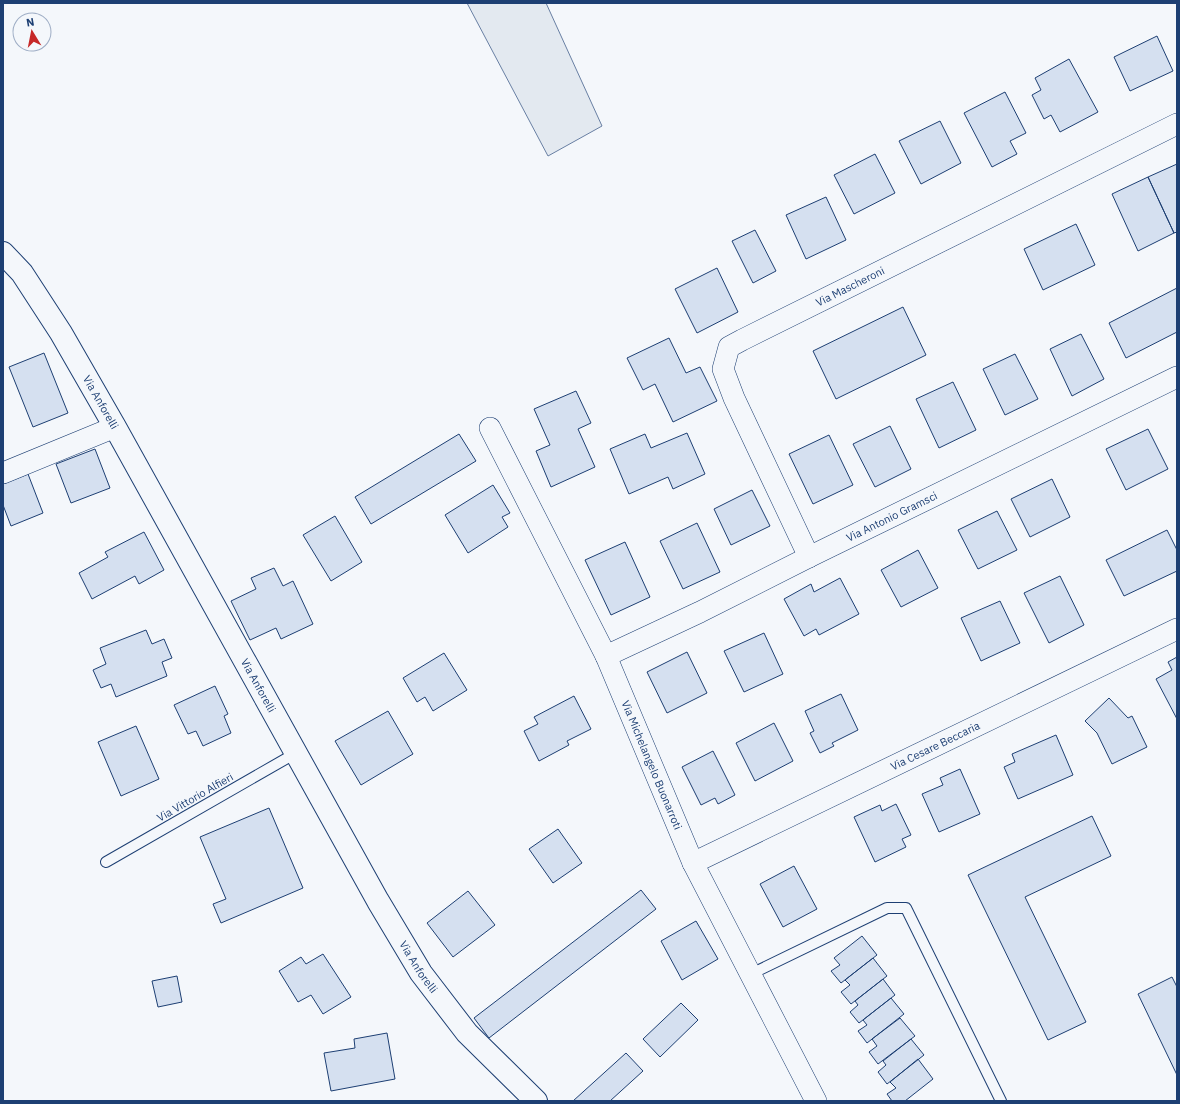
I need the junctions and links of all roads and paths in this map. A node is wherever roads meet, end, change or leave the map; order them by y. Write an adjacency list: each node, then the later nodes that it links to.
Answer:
1 (1177, 124): 7 (street, Via Mascheroni)
2 (3, 253): 4 (street, Via Anforelli)
3 (1177, 377): 7 (street, Via Antonio Gramsci)
4 (115, 427): 6 (street); 10 (street, Via Anforelli)
5 (490, 428): 9 (street, Via Michelangelo Buonarroti)
6 (3, 473)
7 (809, 557): 9 (street, Via Antonio Gramsci)
8 (1177, 629): 12 (street, Via Cesare Beccaria)
9 (606, 656): 12 (street, Via Michelangelo Buonarroti)
10 (296, 753): 11 (lane, Via Vittorio Alfieri); 14 (street, Via Anforelli)
11 (106, 862)
12 (693, 863): 13 (street, Via Michelangelo Buonarroti)
13 (751, 974): 15 (street, Via Michelangelo Buonarroti); 16 (lane)
14 (536, 1101)
15 (816, 1101)
16 (1002, 1101)

